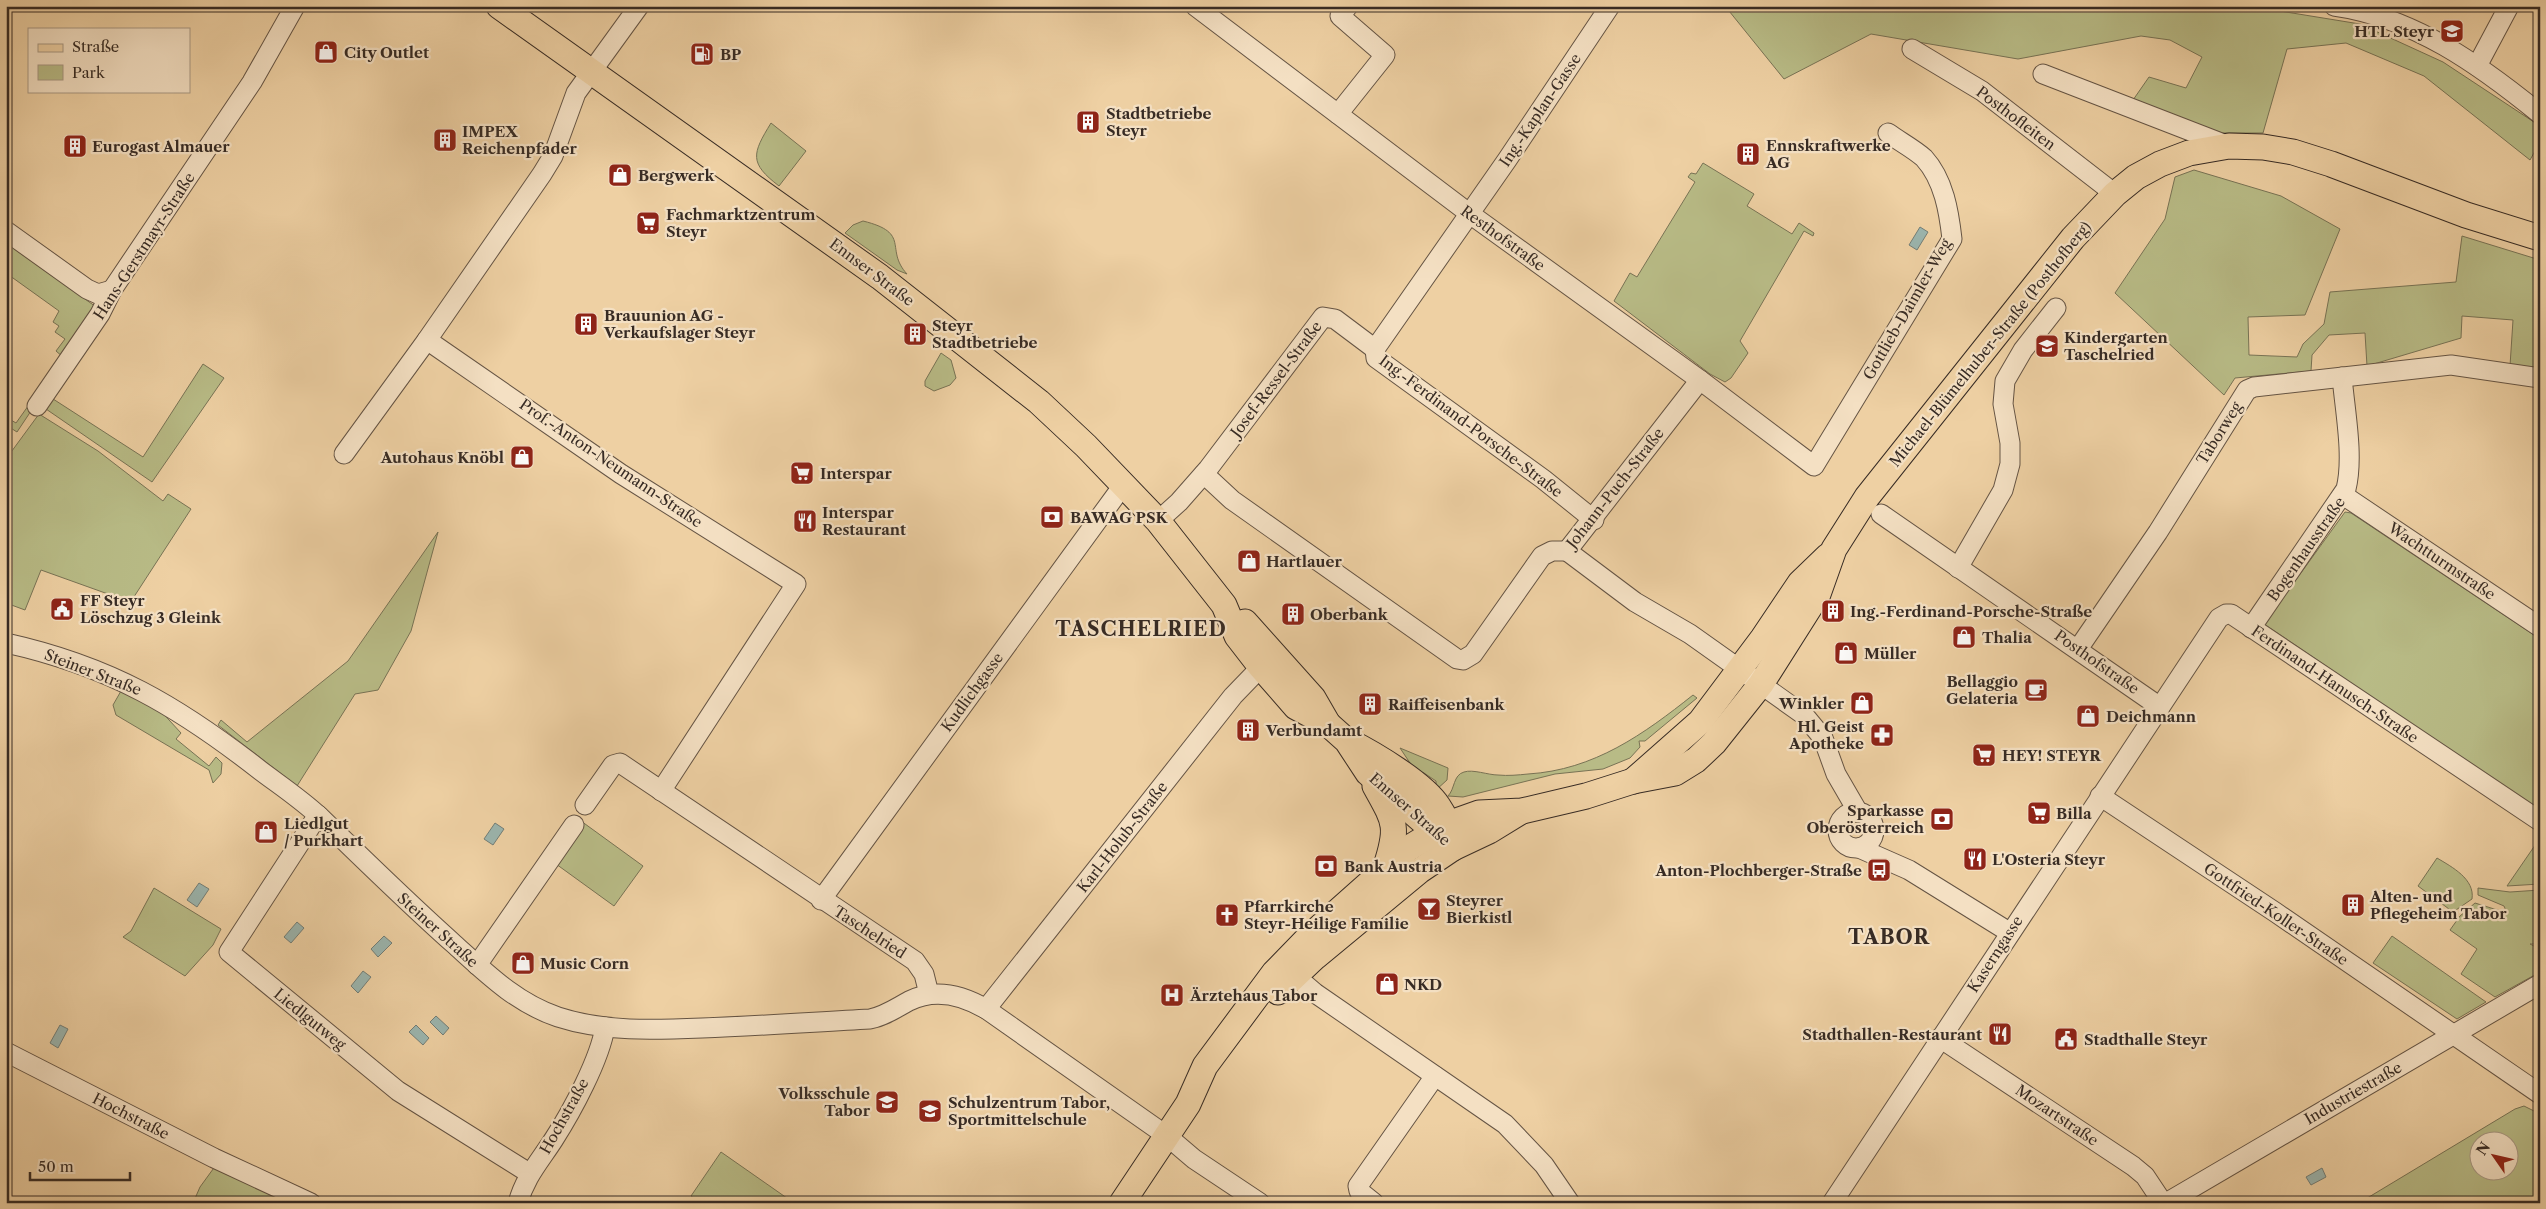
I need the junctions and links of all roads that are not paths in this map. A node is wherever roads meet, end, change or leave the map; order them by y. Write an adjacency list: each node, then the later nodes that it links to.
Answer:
1 (295, 6): 21 (street, Hans-Gerstmayr-Straße)
2 (499, 6): 11 (main road, Ennser Straße)
3 (639, 6): 11 (street)
4 (1195, 6): 13 (street, Resthofstraße)
5 (1348, 6): 13 (street)
6 (1610, 6): 18 (street, Ing.-Kaplan-Gasse)
7 (2334, 6): 10 (street)
8 (2509, 6): 10 (street)
9 (1912, 49): 17 (street, Posthofleiten)
10 (2477, 66): 14 (street)
11 (590, 72): 23 (street); 32 (main road, Ennser Straße)
12 (2043, 74): 16 (street)
13 (1338, 114): 18 (street, Resthofstraße)
14 (2540, 114)
15 (1888, 133): 30 (street, Gottlieb-Daimler-Weg)
16 (2229, 146): 17 (main road, Michael-Blümelhuber-Straße (Posthofberg)); 20 (main road, Michael-Blümelhuber-Straße (Posthofberg))
17 (2116, 194): 34 (main road, Michael-Blümelhuber-Straße (Posthofberg))
18 (1470, 214): 24 (street); 27 (street, Resthofstraße)
19 (6, 231): 21 (street)
20 (2540, 238)
21 (112, 290): 28 (street, Hans-Gerstmayr-Straße)
22 (2056, 308): 39 (street)
23 (427, 340): 29 (street); 54 (street, Prof.-Anton-Neumann-Straße)
24 (1375, 349): 31 (street, Josef-Ressel-Straße); 35 (street, Ing.-Ferdinand-Porsche-Straße)
25 (2342, 377): 26 (street, Taborweg); 33 (street, Bogenhausstraße); 44 (street, Taborweg)
26 (2540, 378)
27 (1700, 380): 30 (street, Resthofstraße); 35 (street, Johann-Puch-Straße)
28 (37, 406)
29 (344, 454)
30 (1814, 466)
31 (1204, 474): 36 (street, Josef-Ressel-Straße); 38 (street, Johann-Puch-Straße)
32 (1125, 486): 36 (main road, Ennser Straße); 69 (street, Kudlichgasse)
33 (2344, 495): 41 (street, Wachtturmstraße); 42 (street, Bogenhausstraße)
34 (1874, 506): 37 (main road, Michael-Blümelhuber-Straße (Posthofberg)); 39 (street, Posthofstraße)
35 (1594, 520): 38 (street, Johann-Puch-Straße)
36 (1158, 521): 40 (main road, Ennser Straße)
37 (1834, 549): 46 (main road); 47 (main road)
38 (1567, 551): 46 (street)
39 (1958, 568): 44 (street, Posthofstraße)
40 (1224, 605): 45 (main road, Ennser Straße); 49 (main road, Ennser Straße)
41 (2540, 627)
42 (2251, 628): 48 (street, Ferdinand-Hanusch-Straße); 61 (street, Ferdinand-Hanusch-Straße)
43 (6, 643): 59 (street, Steiner Straße)
44 (2078, 649): 48 (street, Posthofstraße)
45 (1261, 667): 49 (main road, Ennser Straße); 75 (street, Karl-Holub-Straße)
46 (1740, 669): 47 (street); 53 (main road)
47 (1761, 684): 52 (street); 53 (main road)
48 (2160, 707): 55 (street, Kaserngasse)
49 (1328, 724): 50 (main road, Ennser Straße)
50 (1347, 741): 51 (main road, Ennser Straße); 63 (main road, Ennser Straße)
51 (1368, 773): 63 (main road, Ennser Straße); 67 (main road)
52 (1836, 774): 58 (street); 60 (street)
53 (1633, 781): 57 (main road)
54 (661, 791): 56 (street, Taschelried); 69 (street, Taschelried)
55 (2100, 796): 70 (street, Kaserngasse); 77 (street, Gottfried-Koller-Straße)
56 (585, 805)
57 (1522, 811): 63 (main road); 65 (main road)
58 (1858, 812): 60 (street); 64 (street)
59 (318, 815): 71 (street, Steiner Straße); 84 (street, Liedlgutweg)
60 (1840, 821): 66 (street)
61 (2540, 821)
62 (574, 825): 71 (street)
63 (1441, 827): 65 (main road, Ennser Straße); 67 (main road)
64 (1874, 835): 66 (street); 68 (street)
65 (1453, 848): 72 (main road)
66 (1859, 848): 68 (street)
67 (1386, 866): 82 (main road)
68 (1909, 870): 70 (street)
69 (821, 900): 74 (street, Taschelried)
70 (2009, 932): 78 (street, Kaserngasse)
71 (477, 965): 76 (street, Steiner Straße)
72 (1294, 975): 80 (street); 82 (main road)
73 (2540, 984): 77 (street, Industriestraße)
74 (929, 994): 75 (street); 76 (street, Steiner Straße)
75 (986, 1009): 83 (street)
76 (605, 1027): 84 (street, Hochstraße)
77 (2452, 1035): 81 (street); 92 (street, Industriestraße)
78 (1940, 1038): 85 (street, Kaserngasse); 92 (street, Mozartstraße)
79 (6, 1052): 86 (street, Hochstraße)
80 (1435, 1076): 90 (street); 91 (street)
81 (2540, 1094)
82 (1188, 1104): 83 (main road)
83 (1167, 1136): 88 (main road); 89 (street)
84 (529, 1173): 87 (street, Hochstraße)
85 (1833, 1202)
86 (311, 1203)
87 (518, 1203)
88 (1122, 1203)
89 (1260, 1203)
90 (1374, 1203)
91 (1570, 1203)
92 (2165, 1203)

